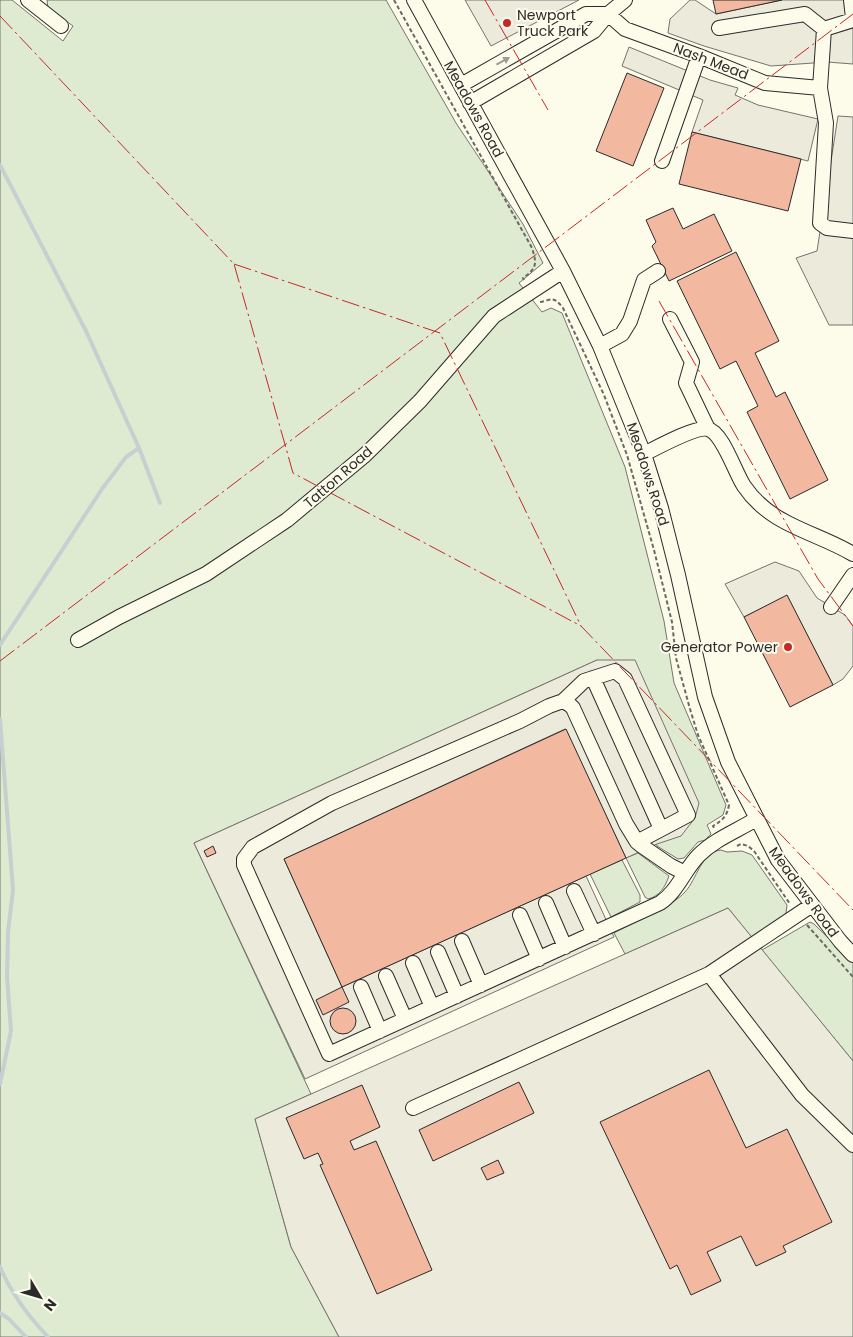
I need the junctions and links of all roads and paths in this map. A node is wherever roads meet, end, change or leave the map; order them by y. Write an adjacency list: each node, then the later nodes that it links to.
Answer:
1 (394, 0): 19 (path, Meadows Road)
2 (414, 0): 12 (street, Meadows Road)
3 (625, 0): 6 (street)
4 (851, 0): 7 (street)
5 (30, 1): 8 (street)
6 (608, 14): 11 (street, Nash Mead); 12 (street, one-way to 6); 14 (street)
7 (853, 19): 10 (street)
8 (61, 26)
9 (719, 28): 10 (street)
10 (824, 29): 13 (street)
11 (699, 56): 13 (street, Nash Mead); 15 (street)
12 (460, 85): 14 (street, Meadows Road)
13 (820, 88): 16 (street)
14 (470, 103): 17 (street, Meadows Road)
15 (662, 161)
16 (853, 231)
17 (563, 271): 22 (street, Meadows Road); 28 (street, Tatton Road)
18 (658, 271): 22 (street)
19 (523, 278)
20 (540, 303): 32 (path, Meadows Road)
21 (670, 319): 23 (street)
22 (600, 346): 24 (street, Meadows Road)
23 (708, 428): 24 (street); 25 (street)
24 (644, 454): 31 (street, Meadows Road)
25 (853, 554)
26 (853, 575): 27 (street)
27 (831, 607)
28 (78, 640)
29 (593, 678): 30 (street); 33 (street); 33 (street)
30 (563, 701): 34 (street); 54 (street)
31 (756, 819): 35 (street); 38 (street, Meadows Road)
32 (714, 826)
33 (661, 829): 34 (street)
34 (637, 842): 35 (street)
35 (685, 873): 40 (street)
36 (574, 891): 40 (street)
37 (546, 903): 42 (street)
38 (812, 905): 44 (street, Meadows Road); 47 (street)
39 (520, 915): 45 (street)
40 (594, 934): 42 (street)
41 (462, 941): 49 (street)
42 (565, 947): 45 (street)
43 (438, 952): 51 (street)
44 (853, 954)
45 (539, 959): 49 (street)
46 (413, 963): 52 (street)
47 (709, 974): 55 (street); 56 (street)
48 (386, 976): 53 (street)
49 (481, 985): 51 (street)
50 (361, 987): 54 (street)
51 (457, 996): 52 (street)
52 (432, 1007): 53 (street)
53 (405, 1019): 54 (street)
54 (380, 1031)
55 (413, 1108)
56 (853, 1145)

